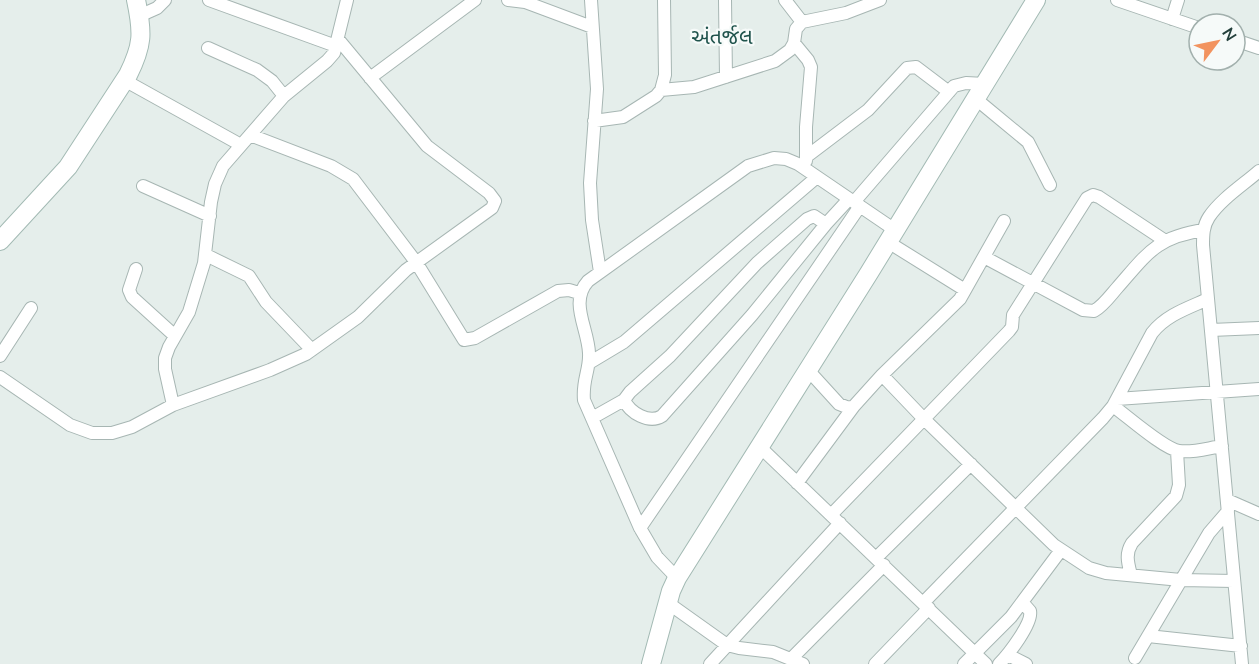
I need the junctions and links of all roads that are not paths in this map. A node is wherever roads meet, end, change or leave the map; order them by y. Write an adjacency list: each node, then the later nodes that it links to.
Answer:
1 (165, 0): 16 (street)
2 (209, 0): 22 (street)
3 (347, 0): 22 (street)
4 (475, 0): 26 (street)
5 (508, 0): 15 (street)
6 (591, 0): 21 (street)
7 (664, 0): 28 (street)
8 (725, 0): 25 (street)
9 (785, 0): 19 (street)
10 (839, 0): 17 (street)
11 (880, 0): 17 (street)
12 (1036, 0): 30 (street)
13 (1117, 0): 18 (street)
14 (1178, 0): 18 (street)
15 (525, 1): 21 (street)
16 (138, 8): 27 (street)
17 (839, 14): 19 (street)
18 (1172, 19): 20 (street)
19 (802, 22): 23 (street)
20 (1187, 24)
21 (592, 27): 32 (street)
22 (337, 42): 26 (street); 31 (street)
23 (794, 43): 25 (street); 35 (street)
24 (208, 48): 31 (street)
25 (726, 77): 28 (street)
26 (370, 78): 50 (street)
27 (124, 80): 34 (street); 47 (street)
28 (661, 90): 32 (street)
29 (949, 92): 30 (street); 35 (street); 40 (street)
30 (980, 92): 38 (street); 45 (street)
31 (284, 96): 33 (street)
32 (594, 120): 52 (street)
33 (250, 135): 34 (street); 50 (street)
34 (241, 145): 41 (street)
35 (806, 163): 37 (street); 52 (street)
36 (1259, 171): 44 (street)
37 (817, 177): 40 (street); 63 (street)
38 (1050, 184)
39 (143, 186): 41 (street)
40 (854, 202): 43 (street); 45 (street); 84 (street)
41 (210, 216): 48 (street)
42 (1004, 220): 49 (street)
43 (826, 224): 69 (street); 69 (street)
44 (1204, 230): 46 (street); 56 (street)
45 (891, 236): 54 (street); 64 (street)
46 (1164, 240): 53 (street); 53 (street)
47 (0, 241)
48 (206, 255): 60 (street); 61 (street)
49 (984, 257): 53 (street); 54 (street)
50 (416, 262): 55 (street); 61 (street)
51 (136, 269): 60 (street)
52 (600, 272): 55 (street)
53 (1033, 283): 74 (street)
54 (965, 290): 65 (street)
55 (579, 294): 63 (street)
56 (1208, 299): 59 (street); 70 (street)
57 (31, 308): 62 (street)
58 (1259, 328): 59 (street)
59 (1211, 330): 68 (street)
60 (175, 336): 71 (street)
61 (312, 350): 71 (street)
62 (0, 356)
63 (589, 363): 73 (street)
64 (808, 370): 72 (street); 76 (street)
65 (882, 375): 72 (street); 74 (street)
66 (0, 377): 71 (street)
67 (1259, 389): 68 (street)
68 (1217, 391): 70 (street); 75 (street)
69 (624, 400): 73 (street)
70 (1115, 402): 77 (street); 81 (street)
71 (172, 405)
72 (854, 406): 79 (street)
73 (592, 418): 84 (street)
74 (924, 419): 78 (street); 83 (street)
75 (1222, 446): 77 (street); 80 (street)
76 (760, 447): 79 (street); 88 (street)
77 (1177, 451): 87 (street)
78 (971, 464): 81 (street); 86 (street)
79 (797, 483): 83 (street)
80 (1228, 505): 82 (street); 89 (street); 90 (street)
81 (1016, 509): 85 (street); 93 (street)
82 (1259, 514)
83 (836, 519): 86 (street); 95 (street)
84 (640, 528): 88 (street)
85 (1061, 550): 87 (street); 92 (street)
86 (880, 561): 93 (street); 101 (street)
87 (1131, 576): 89 (street)
88 (677, 578): 91 (street)
89 (1181, 580): 90 (street); 94 (street)
90 (1234, 580): 96 (street)
91 (668, 603): 95 (street); 102 (street)
92 (1023, 603): 97 (street); 99 (street)
93 (926, 606): 97 (street); 103 (street)
94 (1148, 636): 96 (street); 98 (street)
95 (728, 645): 100 (street); 101 (street)
96 (1241, 646): 107 (street)
97 (975, 653): 104 (street); 105 (street)
98 (1135, 658)
99 (1004, 659): 106 (street)
100 (715, 662)
101 (797, 662)
102 (651, 664)
103 (875, 664)
104 (964, 664)
105 (986, 664)
106 (1026, 664)
107 (1242, 664)

